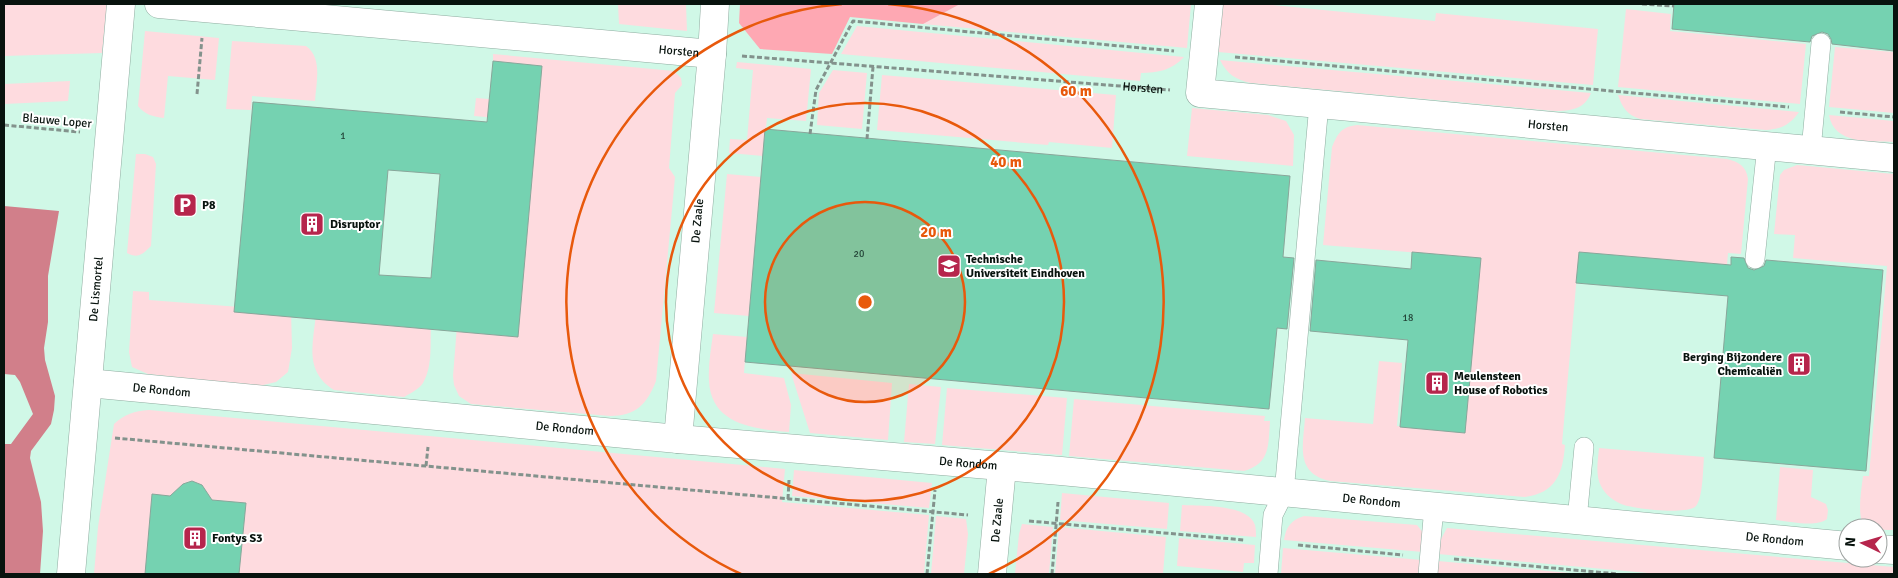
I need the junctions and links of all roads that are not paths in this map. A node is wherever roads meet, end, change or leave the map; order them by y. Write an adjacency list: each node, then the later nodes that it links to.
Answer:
1 (121, 4): 12 (street, De Lismortel)
2 (160, 4): 6 (street, Horsten)
3 (715, 4): 6 (street, De Zaale)
4 (1209, 4): 7 (street, Horsten)
5 (1821, 43): 9 (lane)
6 (712, 54): 13 (street, De Zaale)
7 (1319, 104): 8 (street, Horsten); 16 (lane)
8 (1767, 145): 9 (street, Horsten); 11 (lane)
9 (1811, 150): 10 (street, Horsten)
10 (1894, 158)
11 (1755, 259)
12 (88, 383): 13 (street, De Rondom); 21 (street, De Lismortel)
13 (678, 439): 15 (street, De Rondom)
14 (1584, 446): 18 (lane)
15 (1002, 467): 16 (street, De Rondom); 22 (street, De Zaale)
16 (1284, 493): 17 (street, De Rondom); 23 (lane)
17 (1434, 507): 18 (street, De Rondom); 20 (lane)
18 (1578, 520): 19 (street, De Rondom)
19 (1838, 545)
20 (1429, 566)
21 (71, 574)
22 (992, 574)
23 (1268, 574)

